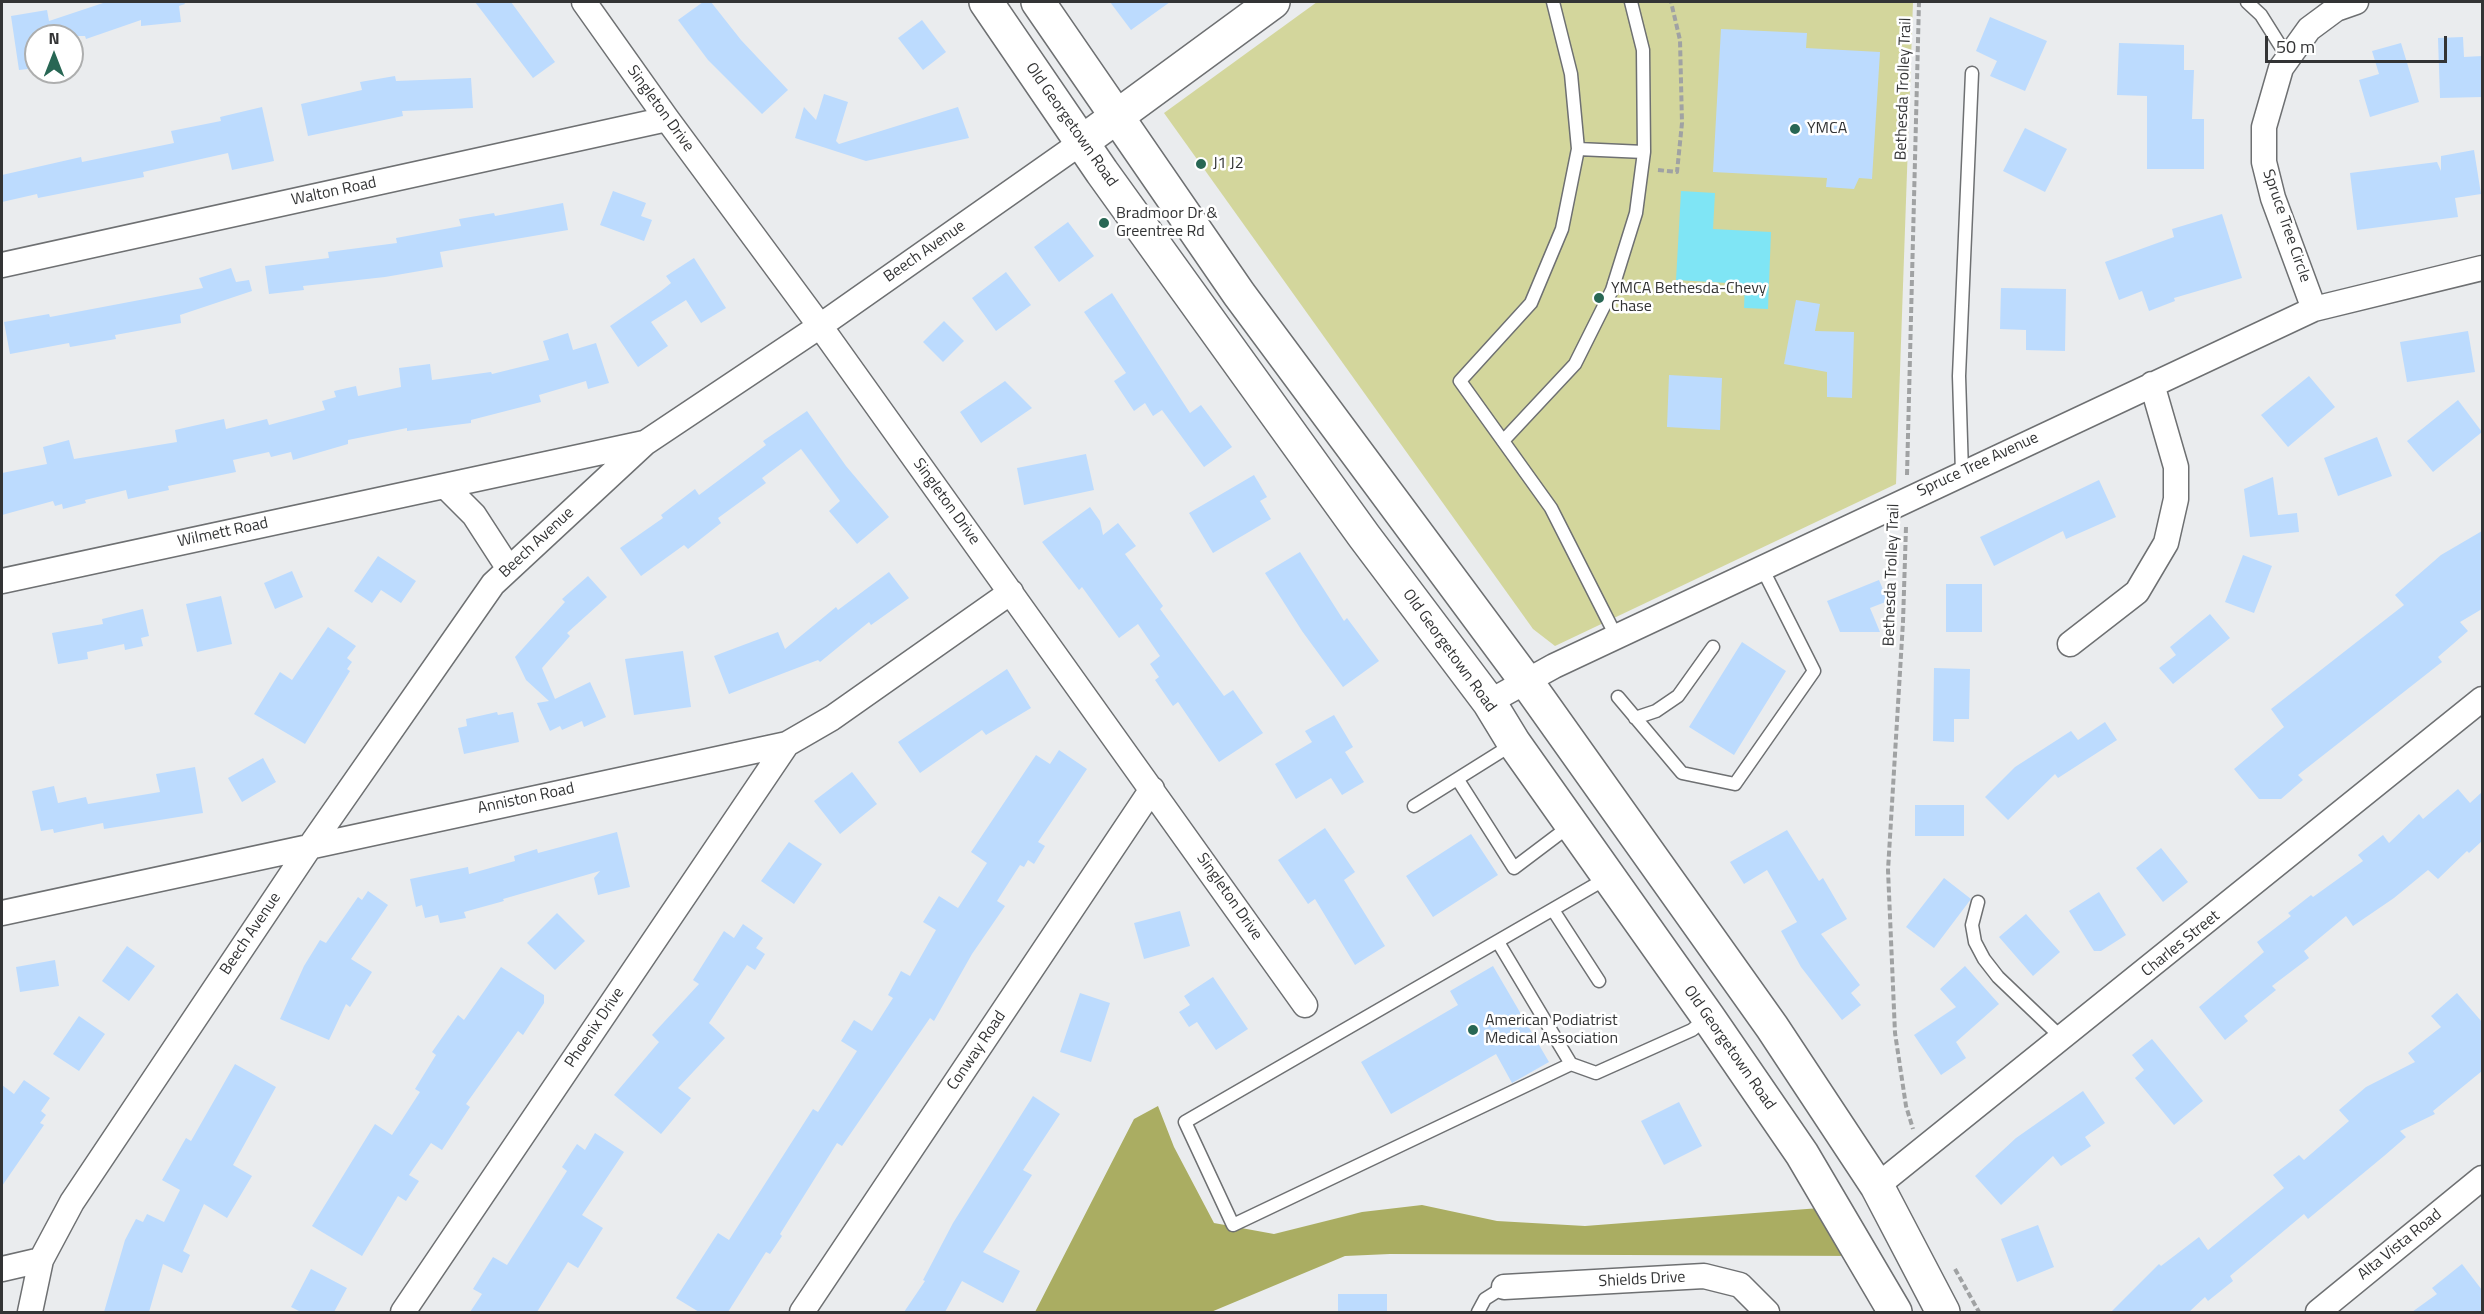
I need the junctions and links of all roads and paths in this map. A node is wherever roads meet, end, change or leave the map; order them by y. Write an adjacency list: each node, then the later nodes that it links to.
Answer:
1 (584, 2): 13 (street, Singleton Drive)
2 (986, 2): 14 (main road, Old Georgetown Road)
3 (1038, 2): 12 (main road)
4 (1272, 2): 12 (main road, Beech Avenue)
5 (1553, 2): 15 (lane)
6 (1630, 2): 16 (lane)
7 (1919, 2): 26 (path, Bethesda Trolley Trail)
8 (2247, 2): 10 (lane)
9 (2356, 2): 10 (street, Spruce Tree Circle)
10 (2289, 57): 19 (street, Spruce Tree Circle)
11 (1972, 73): 24 (lane)
12 (1116, 116): 14 (main road, Beech Avenue); 34 (main road)
13 (667, 119): 17 (street, Walton Road); 20 (street, Singleton Drive)
14 (1082, 142): 20 (street, Beech Avenue); 37 (main road, Old Georgetown Road)
15 (1578, 149): 16 (lane); 22 (lane)
16 (1644, 152): 22 (lane)
17 (2, 265)
18 (2482, 268): 19 (street, Spruce Tree Avenue)
19 (2314, 309): 21 (street, Spruce Tree Avenue)
20 (820, 326): 23 (street, Beech Avenue); 30 (street, Singleton Drive)
21 (2152, 384): 24 (street, Spruce Tree Avenue); 32 (street)
22 (1503, 441): 31 (lane)
23 (645, 443): 25 (street, Wilmett Road); 28 (street, Beech Avenue)
24 (1962, 473): 26 (street, Spruce Tree Avenue)
25 (445, 486): 28 (street); 29 (street, Wilmett Road)
26 (1906, 498): 27 (street, Spruce Tree Avenue); 56 (path, Bethesda Trolley Trail)
27 (1762, 568): 31 (street, Spruce Tree Avenue); 38 (lane)
28 (509, 569): 45 (street, Beech Avenue)
29 (2, 581)
30 (1011, 592): 40 (street, Anniston Road); 42 (street, Singleton Drive)
31 (1617, 638): 34 (street, Spruce Tree Avenue)
32 (2070, 644)
33 (1713, 647): 38 (lane)
34 (1526, 681): 37 (street, Spruce Tree Avenue); 58 (main road)
35 (1618, 697): 38 (lane)
36 (2482, 699): 54 (street, Charles Street)
37 (1489, 702): 39 (main road, Old Georgetown Road)
38 (1635, 718)
39 (1514, 743): 41 (lane); 44 (main road, Old Georgetown Road)
40 (787, 744): 45 (street, Anniston Road); 63 (street, Phoenix Drive)
41 (1458, 780): 43 (lane); 44 (lane)
42 (1152, 789): 52 (street, Singleton Drive); 64 (street, Conway Road)
43 (1414, 806)
44 (1572, 824): 46 (main road, Old Georgetown Road)
45 (311, 845): 49 (street, Anniston Road); 59 (street, Beech Avenue)
46 (1608, 877): 48 (lane); 53 (main road, Old Georgetown Road)
47 (1978, 902): 54 (lane)
48 (1553, 910): 50 (lane); 51 (lane)
49 (2, 913)
50 (1498, 942): 55 (lane); 55 (lane)
51 (1599, 981)
52 (1305, 1005)
53 (1708, 1017): 55 (lane); 67 (main road, Old Georgetown Road)
54 (2062, 1038): 58 (street, Charles Street)
55 (1571, 1064)
56 (1913, 1130)
57 (2482, 1178): 69 (street, Alta Vista Road)
58 (1877, 1186): 68 (main road)
59 (41, 1260): 60 (street); 62 (street, Beech Avenue)
60 (2, 1269)
61 (1504, 1287): 65 (lane); 66 (street, Shields Drive)
62 (30, 1312)
63 (403, 1312)
64 (802, 1312)
65 (1478, 1312)
66 (1767, 1312)
67 (1895, 1312)
68 (1943, 1312)
69 (2318, 1312)

